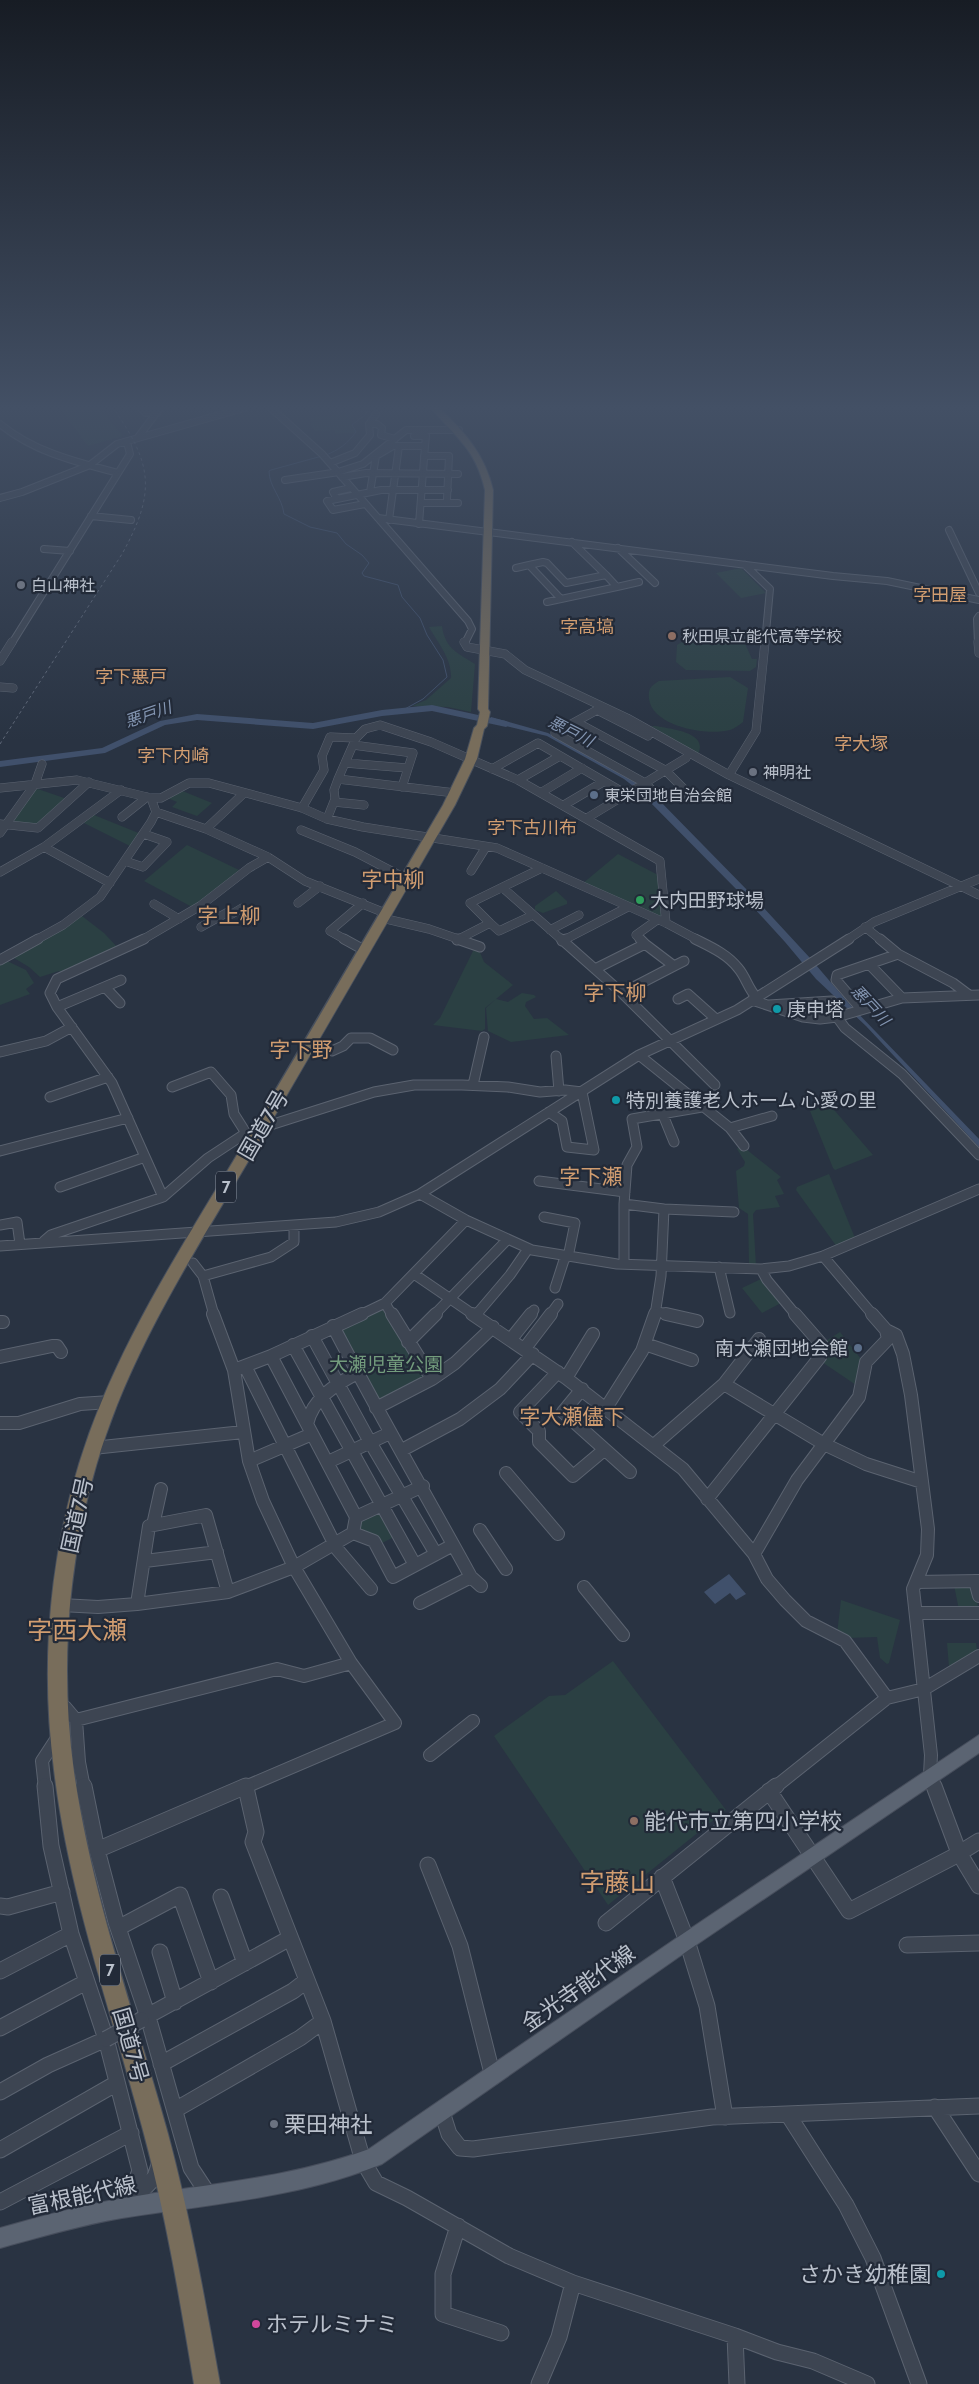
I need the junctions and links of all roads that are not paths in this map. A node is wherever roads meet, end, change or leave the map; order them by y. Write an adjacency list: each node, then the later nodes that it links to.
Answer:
1 (90, 519): 13 (street)
2 (379, 519): 26 (street)
3 (385, 519): 6 (street)
4 (420, 519): 7 (street)
5 (488, 519): 9 (highway, 7)
6 (389, 520): 7 (street)
7 (419, 524): 9 (street)
8 (949, 530): 21 (street)
9 (488, 532): 10 (street); 26 (highway, 7)
10 (572, 542): 11 (street); 17 (street)
11 (617, 548): 15 (street); 19 (street)
12 (44, 549): 13 (street)
13 (70, 552): 28 (street)
14 (529, 565): 16 (street); 17 (street); 22 (street)
15 (746, 565): 23 (street); 42 (street)
16 (516, 568)
17 (606, 575): 20 (street)
18 (639, 582): 20 (street)
19 (655, 584)
20 (620, 590): 22 (street)
21 (979, 593)
22 (561, 599): 24 (street)
23 (979, 600)
24 (547, 602)
25 (979, 616): 27 (street)
26 (485, 650): 35 (highway, 国道7号 / 7); 42 (street)
27 (979, 653)
28 (0, 661)
29 (0, 687): 30 (street)
30 (13, 688)
31 (576, 722): 34 (street); 41 (street); 48 (street)
32 (354, 741): 35 (street); 36 (street); 38 (street); 60 (street)
33 (560, 756): 39 (street); 40 (street); 44 (street)
34 (686, 758): 41 (street); 42 (street)
35 (471, 759): 40 (street); 54 (highway, 国道7号 / 7)
36 (345, 763): 38 (street); 43 (street)
37 (42, 764): 47 (street)
38 (407, 768): 49 (street)
39 (582, 768): 46 (street); 52 (street)
40 (492, 769): 44 (street)
41 (665, 770): 48 (street); 48 (street)
42 (728, 775): 82 (street)
43 (338, 779): 49 (street); 57 (street)
44 (518, 780): 52 (street)
45 (89, 782): 47 (street); 51 (street); 65 (street)
46 (603, 782): 55 (street); 59 (street)
47 (35, 784): 50 (street); 65 (street)
48 (641, 785): 55 (street)
49 (402, 787): 54 (street)
50 (0, 788)
51 (121, 790): 56 (street); 71 (street)
52 (542, 792): 59 (street)
53 (244, 793): 56 (street); 60 (street); 66 (street)
54 (455, 793): 70 (highway, 国道7号 / 7)
55 (626, 794): 63 (street)
56 (149, 798): 61 (street); 62 (street)
57 (334, 802): 58 (street); 64 (street)
58 (364, 805)
59 (564, 805): 63 (street)
60 (302, 808): 64 (street)
61 (156, 812): 66 (street); 69 (street)
62 (122, 816)
63 (587, 818): 94 (street)
64 (327, 819): 70 (street)
65 (4, 824): 68 (street)
66 (206, 829): 73 (street)
67 (301, 830): 78 (street)
68 (0, 833)
69 (144, 834): 74 (street); 74 (street)
70 (429, 838): 72 (street); 78 (highway, 国道7号 / 7)
71 (44, 847): 77 (street); 80 (street)
72 (486, 847): 75 (street); 76 (street)
73 (268, 857): 81 (street); 93 (street)
74 (125, 861): 80 (street)
75 (542, 868): 83 (street); 88 (street)
76 (470, 871)
77 (0, 872)
78 (405, 878): 90 (highway, 国道7号 / 7)
79 (979, 879): 82 (street)
80 (110, 883): 105 (street)
81 (320, 886): 85 (street); 86 (street)
82 (960, 886): 84 (street); 97 (street)
83 (503, 888): 91 (street); 95 (street)
84 (979, 895)
85 (298, 903)
86 (364, 903): 90 (street); 103 (street)
87 (154, 904): 93 (street)
88 (628, 907): 94 (street); 100 (street)
89 (242, 908): 96 (street)
90 (384, 915): 99 (street); 103 (highway, 国道7号 / 7)
91 (533, 915): 95 (street); 98 (street)
92 (579, 915): 98 (street)
93 (179, 919): 121 (street)
94 (662, 921): 101 (street); 117 (street)
95 (490, 924): 99 (street)
96 (201, 927)
97 (865, 927): 104 (street); 117 (street)
98 (550, 930): 100 (street)
99 (457, 940): 102 (street)
100 (562, 942): 109 (street)
101 (645, 944): 108 (street); 109 (street)
102 (480, 947)
103 (364, 950): 127 (highway, 国道7号 / 7)
104 (898, 954): 107 (street); 114 (street)
105 (2, 956)
106 (684, 961): 108 (street)
107 (869, 964): 115 (street); 122 (street)
108 (674, 966): 112 (street)
109 (595, 969): 112 (street)
110 (121, 980): 111 (street)
111 (105, 987): 119 (street); 121 (street)
112 (622, 993): 128 (street)
113 (979, 995): 114 (street)
114 (969, 996): 115 (street)
115 (902, 998): 122 (street)
116 (678, 999): 124 (street)
117 (754, 999): 120 (street); 124 (street)
118 (832, 1001): 120 (street)
119 (120, 1003)
120 (765, 1006): 123 (street)
121 (57, 1007): 125 (street)
122 (861, 1009): 123 (street)
123 (841, 1015): 150 (street)
124 (716, 1019): 128 (street)
125 (72, 1027): 130 (street); 133 (street)
126 (484, 1038): 134 (street)
127 (311, 1040): 129 (street); 146 (highway, 国道7号 / 7)
128 (668, 1041): 131 (street); 135 (street)
129 (393, 1050)
130 (0, 1052)
131 (639, 1055): 138 (street); 140 (street)
132 (556, 1056): 137 (street)
133 (108, 1077): 139 (street); 144 (street)
134 (473, 1085): 137 (street); 146 (street)
135 (715, 1086)
136 (172, 1087): 146 (street)
137 (559, 1091): 138 (street)
138 (582, 1092): 141 (street); 141 (street)
139 (50, 1097)
140 (702, 1107): 142 (street); 145 (street)
141 (550, 1112): 156 (street)
142 (664, 1115): 147 (street); 155 (street)
143 (772, 1116): 145 (street)
144 (128, 1118): 149 (street); 151 (street)
145 (730, 1128): 148 (street)
146 (254, 1133): 157 (street); 165 (highway, 国道7号 / 7)
147 (674, 1142)
148 (744, 1146)
149 (0, 1151)
150 (979, 1155)
151 (145, 1157): 153 (street); 157 (street)
152 (539, 1181): 155 (street)
153 (60, 1187)
154 (979, 1189): 171 (street)
155 (624, 1192): 158 (street)
156 (420, 1194): 162 (street); 164 (street)
157 (163, 1197): 167 (street)
158 (624, 1204): 159 (street); 174 (street)
159 (664, 1209): 160 (street); 175 (street)
160 (734, 1212)
161 (544, 1217): 172 (street)
162 (466, 1220): 166 (street); 178 (street)
163 (0, 1225): 168 (street)
164 (294, 1225): 165 (street); 179 (street)
165 (199, 1233): 167 (street); 212 (highway, 国道7号 / 7)
166 (507, 1240): 170 (street); 181 (street)
167 (43, 1242): 168 (street)
168 (20, 1244): 169 (street)
169 (0, 1246)
170 (528, 1249): 172 (street); 187 (street)
171 (823, 1256): 177 (street); 191 (street)
172 (567, 1257): 174 (street); 180 (street)
173 (193, 1263): 179 (street)
174 (624, 1264): 175 (street)
175 (662, 1267): 176 (street); 185 (street)
176 (719, 1268): 177 (street); 186 (street)
177 (761, 1269): 215 (street)
178 (414, 1274): 181 (street); 182 (street)
179 (203, 1276): 204 (street)
180 (555, 1288)
181 (451, 1300): 187 (street); 196 (street)
182 (385, 1303): 189 (street); 196 (street)
183 (558, 1304): 199 (street)
184 (534, 1310): 194 (street)
185 (655, 1311): 188 (street); 197 (street)
186 (730, 1313)
187 (476, 1315): 190 (street)
188 (698, 1321)
189 (333, 1326): 193 (street); 205 (street)
190 (493, 1326): 194 (street); 207 (street)
191 (888, 1326): 221 (street); 232 (street)
192 (593, 1334): 206 (street)
193 (312, 1336): 198 (street); 208 (street)
194 (511, 1339): 199 (street)
195 (759, 1339): 209 (street)
196 (408, 1342): 207 (street)
197 (645, 1344): 203 (street); 214 (street)
198 (293, 1345): 201 (street); 211 (street)
199 (529, 1351): 206 (street); 225 (street)
200 (61, 1352): 202 (street)
201 (271, 1356): 204 (street); 217 (street)
202 (0, 1357)
203 (692, 1360)
204 (240, 1368): 218 (street); 223 (street)
205 (357, 1373): 208 (street); 213 (street)
206 (562, 1375): 210 (street); 226 (street)
207 (432, 1379): 213 (street)
208 (339, 1383): 211 (street); 220 (street)
209 (724, 1384): 215 (street); 222 (street)
210 (582, 1389): 214 (street); 226 (street)
211 (322, 1397): 217 (street); 227 (street)
212 (110, 1402): 216 (street); 224 (highway, 国道7号 / 7)
213 (376, 1408): 219 (street)
214 (606, 1408): 222 (street)
215 (774, 1415): 221 (street); 236 (street)
216 (0, 1423)
217 (310, 1429): 223 (street); 229 (street)
218 (243, 1432): 224 (street); 228 (street)
219 (390, 1433): 220 (street); 225 (street)
220 (370, 1442): 227 (street); 235 (street)
221 (824, 1444): 232 (street); 247 (street)
222 (654, 1445): 236 (street)
223 (284, 1446): 228 (street); 243 (street)
224 (92, 1448): 262 (highway, 国道7号 / 7)
225 (402, 1450): 233 (street)
226 (604, 1450): 230 (street)
227 (350, 1451): 229 (street); 237 (street)
228 (249, 1462): 250 (street)
229 (328, 1462): 238 (street)
230 (630, 1472)
231 (506, 1473): 242 (street)
232 (922, 1482): 254 (street)
233 (423, 1486): 235 (street); 244 (street)
234 (161, 1489): 239 (street)
235 (402, 1496): 237 (street); 246 (street)
236 (706, 1499): 247 (street)
237 (382, 1506): 238 (street); 249 (street)
238 (356, 1517): 241 (street)
239 (153, 1525): 245 (street); 248 (street)
240 (480, 1530): 251 (street)
241 (354, 1533): 243 (street); 249 (street)
242 (558, 1534)
243 (335, 1544): 250 (street); 257 (street)
244 (453, 1545): 246 (street); 252 (street)
245 (217, 1552): 248 (street); 258 (street)
246 (436, 1554): 249 (street)
247 (754, 1554): 269 (street)
248 (145, 1561): 261 (street)
249 (414, 1566)
250 (294, 1567): 258 (street); 267 (street)
251 (506, 1569)
252 (471, 1577): 255 (street); 260 (street)
253 (977, 1581): 254 (street); 259 (street)
254 (916, 1582): 263 (street)
255 (481, 1586)
256 (584, 1586): 265 (street)
257 (371, 1589)
258 (228, 1592): 261 (street)
259 (979, 1596)
260 (420, 1603)
261 (137, 1604): 262 (street)
262 (61, 1605): 271 (highway, 国道7号 / 7)
263 (916, 1613): 264 (street); 268 (street)
264 (979, 1613)
265 (623, 1635)
266 (979, 1656): 268 (street)
267 (351, 1662): 271 (street); 275 (street)
268 (924, 1689): 269 (street); 274 (street)
269 (887, 1698): 276 (street)
270 (473, 1721): 273 (street)
271 (68, 1727): 278 (street); 284 (street); 317 (highway, 国道7号 / 7)
272 (979, 1743): 274 (main road, 金光寺能代線)
273 (430, 1755)
274 (930, 1775): 279 (street); 280 (main road, 金光寺能代線)
275 (246, 1788): 278 (street); 290 (street)
276 (769, 1792): 280 (street); 282 (street)
277 (979, 1840): 279 (street)
278 (96, 1850): 288 (street)
279 (959, 1853): 280 (street); 283 (street)
280 (811, 1856): 291 (main road, 金光寺能代線)
281 (428, 1865): 306 (street)
282 (662, 1877): 287 (street); 291 (street)
283 (979, 1886)
284 (62, 1892): 286 (street); 289 (street)
285 (221, 1897): 295 (street)
286 (0, 1906)
287 (606, 1923)
288 (118, 1928): 299 (street); 301 (street)
289 (72, 1934): 296 (street); 298 (street)
290 (290, 1938): 295 (street); 297 (street)
291 (686, 1941): 306 (main road, 金光寺能代線); 314 (street)
292 (979, 1943): 293 (street)
293 (907, 1945)
294 (160, 1952): 300 (street)
295 (245, 1963): 299 (street)
296 (0, 1971)
297 (306, 1981): 302 (street); 305 (street)
298 (86, 1982): 303 (street); 304 (street)
299 (211, 1982): 300 (street)
300 (175, 2002): 301 (street)
301 (144, 2018): 304 (street, bridge); 305 (street)
302 (323, 2021): 311 (street); 318 (street)
303 (0, 2028)
304 (106, 2039): 307 (street); 308 (street)
305 (161, 2064): 311 (street)
306 (493, 2076): 312 (main road, 金光寺能代線)
307 (117, 2084): 315 (street); 316 (street)
308 (0, 2092)
309 (979, 2106): 310 (street)
310 (935, 2108): 313 (street); 319 (street)
311 (175, 2110): 320 (street)
312 (442, 2112): 314 (street); 318 (main road, 金光寺能代線)
313 (789, 2116): 314 (street); 333 (street)
314 (725, 2117)
315 (131, 2133): 321 (street); 323 (street)
316 (0, 2150)
317 (162, 2154): 322 (highway, 国道7号 / 7); 323 (street)
318 (363, 2161): 320 (main road, 金光寺能代線); 324 (street)
319 (979, 2174)
320 (210, 2198): 322 (main road, 金光寺能代線)
321 (0, 2202)
322 (174, 2202): 323 (main road, 富根能代線); 329 (highway, 国道7号 / 7)
323 (125, 2208): 325 (main road, 富根能代線)
324 (458, 2226): 326 (street); 327 (street)
325 (0, 2238)
326 (573, 2283): 328 (street); 330 (street)
327 (501, 2333)
328 (735, 2336): 331 (street); 332 (street)
329 (207, 2384)
330 (539, 2384)
331 (737, 2384)
332 (868, 2384)
333 (919, 2384)

